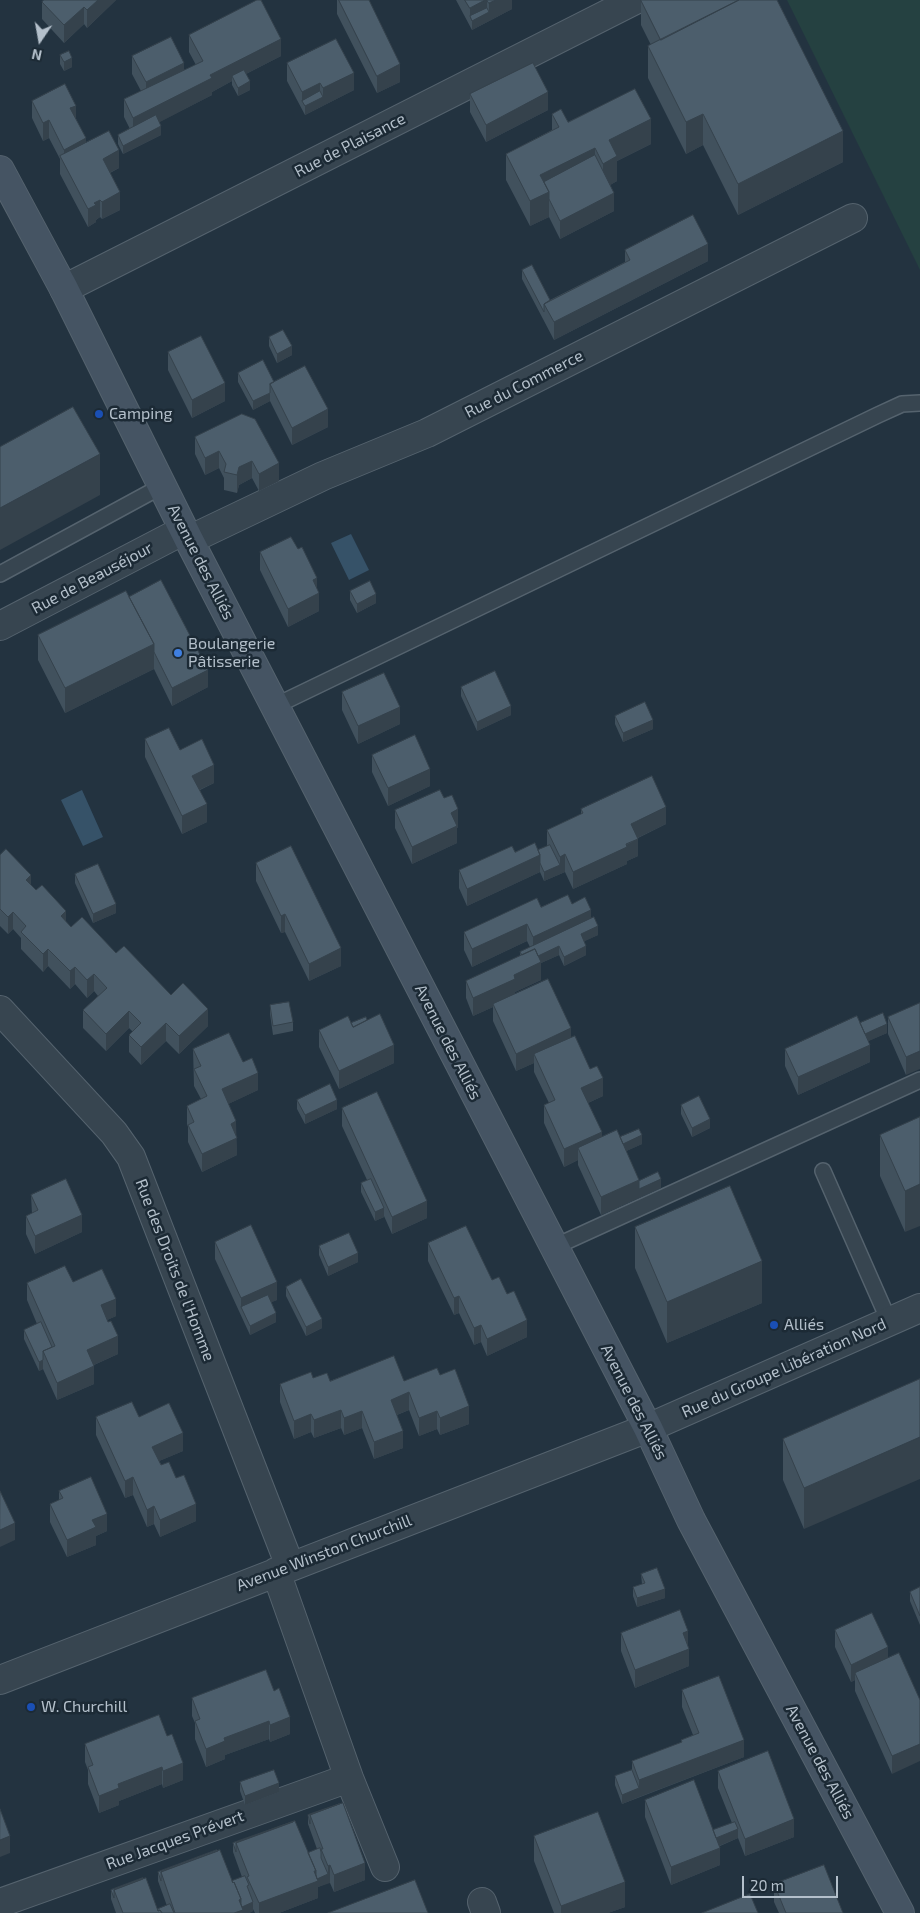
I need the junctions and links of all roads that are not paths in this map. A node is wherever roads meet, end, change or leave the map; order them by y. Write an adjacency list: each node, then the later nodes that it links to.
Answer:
1 (635, 0): 4 (street, Rue de Plaisance)
2 (0, 170): 4 (street, Avenue des Alliés)
3 (854, 218): 7 (street, Rue du Commerce)
4 (64, 290): 6 (street, Avenue des Alliés)
5 (920, 403): 10 (lane)
6 (162, 486): 7 (street, Avenue des Alliés); 8 (lane)
7 (186, 535): 9 (street, Rue de Beauséjour); 10 (street, Avenue des Alliés)
8 (0, 574)
9 (0, 626)
10 (275, 706): 14 (street, Avenue des Alliés)
11 (0, 1010): 18 (street, Rue des Droits de l'Homme)
12 (920, 1080): 14 (lane)
13 (823, 1171): 16 (lane)
14 (554, 1247): 17 (street, Avenue des Alliés)
15 (920, 1308): 16 (street, Rue du Groupe Libération Nord)
16 (889, 1321): 17 (street, Rue du Groupe Libération Nord)
17 (648, 1428): 18 (street, Avenue Winston Churchill); 23 (street, Avenue des Alliés)
18 (283, 1569): 19 (street, Avenue Winston Churchill); 20 (street)
19 (0, 1680)
20 (349, 1778): 21 (street); 22 (street, Rue Jacques Prévert)
21 (385, 1867)
22 (0, 1903)
23 (900, 1913)

